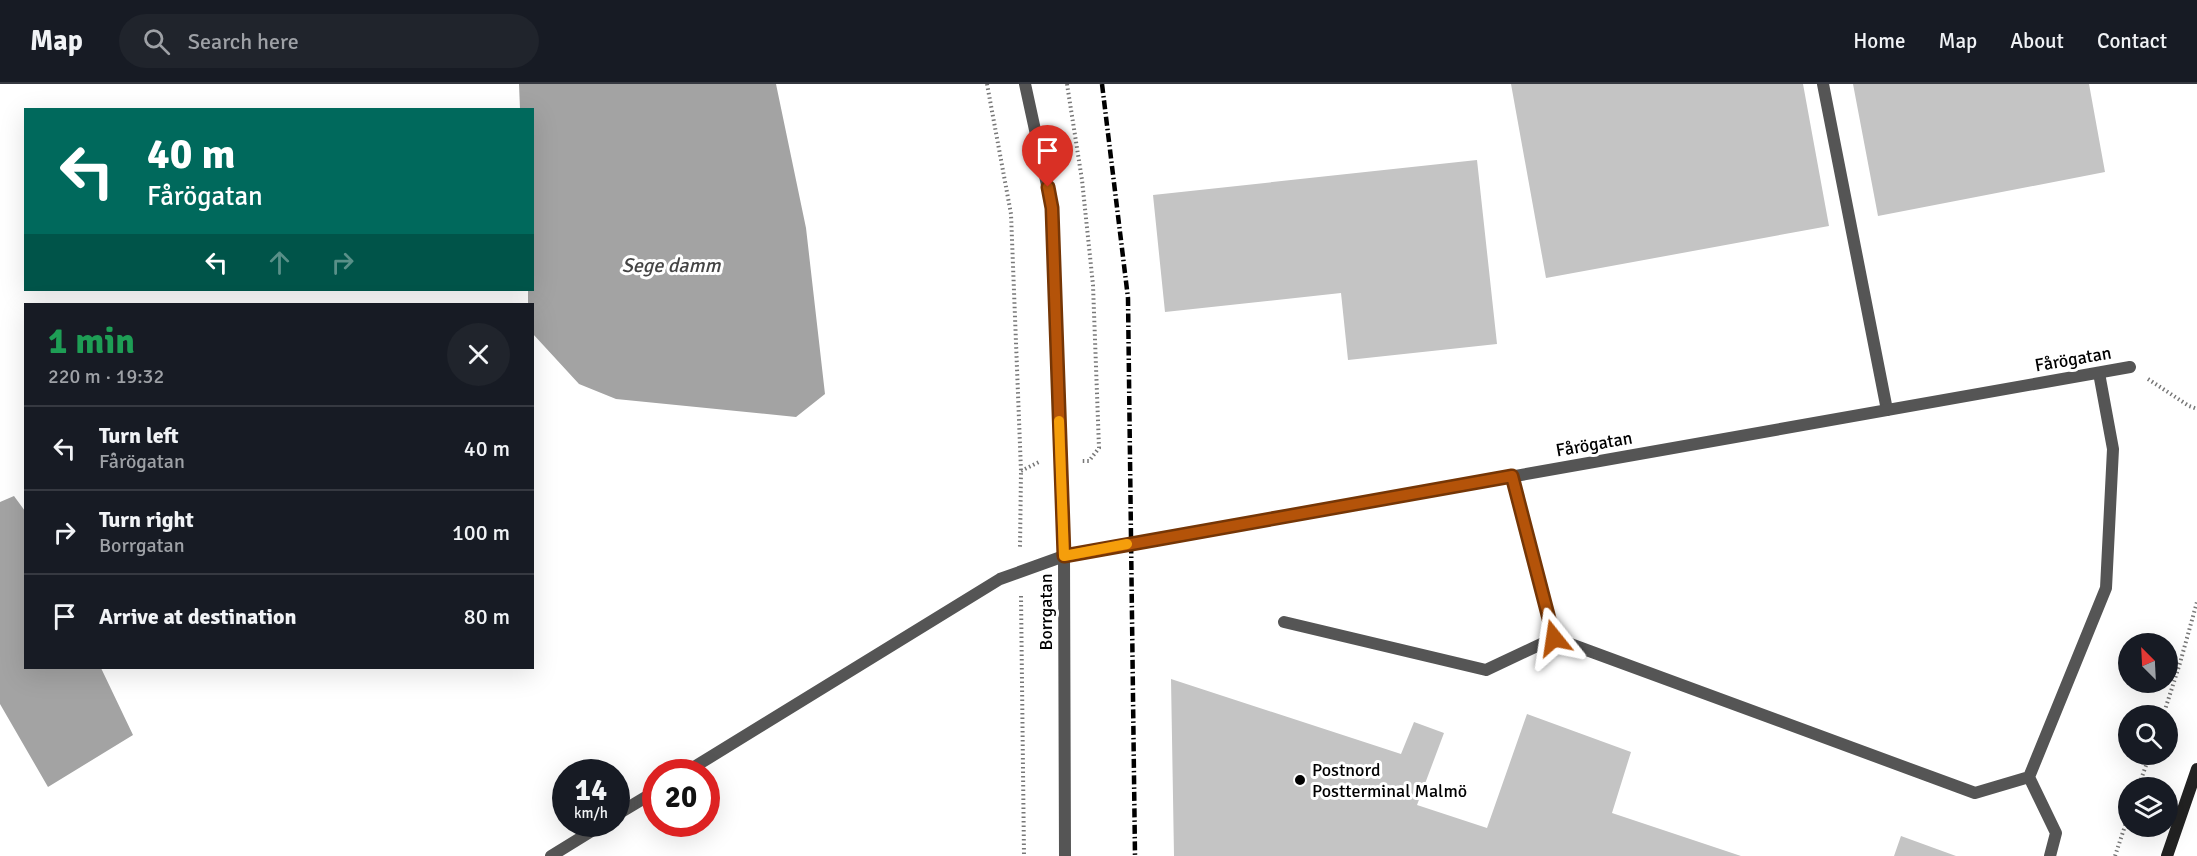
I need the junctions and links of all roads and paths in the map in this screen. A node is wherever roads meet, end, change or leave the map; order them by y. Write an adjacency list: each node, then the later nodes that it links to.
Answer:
1 (987, 84): 10 (path)
2 (1025, 84): 9 (street, Borrgatan)
3 (1067, 84): 9 (path)
4 (1823, 84): 8 (street)
5 (2130, 367): 6 (street, Fårögatan); 7 (path)
6 (2099, 373): 8 (street, Fårögatan); 20 (street)
7 (2197, 409)
8 (1887, 410): 11 (street, Fårögatan)
9 (1060, 461): 10 (path); 12 (street, Borrgatan)
10 (1021, 471): 13 (path)
11 (1512, 476): 12 (street, Fårögatan); 16 (street)
12 (1064, 556): 13 (street, Fårögatan); 25 (street, Borrgatan)
13 (1020, 571): 18 (street, Fårögatan); 24 (path)
14 (2197, 602): 17 (path)
15 (1284, 622): 16 (street)
16 (1554, 638): 20 (street)
17 (2167, 705)
18 (707, 759)
19 (2197, 769): 28 (main road)
20 (2029, 777): 26 (street)
21 (582, 837): 23 (street)
22 (2121, 837): 27 (path)
23 (551, 856)
24 (1024, 856)
25 (1065, 856)
26 (2050, 856)
27 (2115, 856)
28 (2168, 856)

